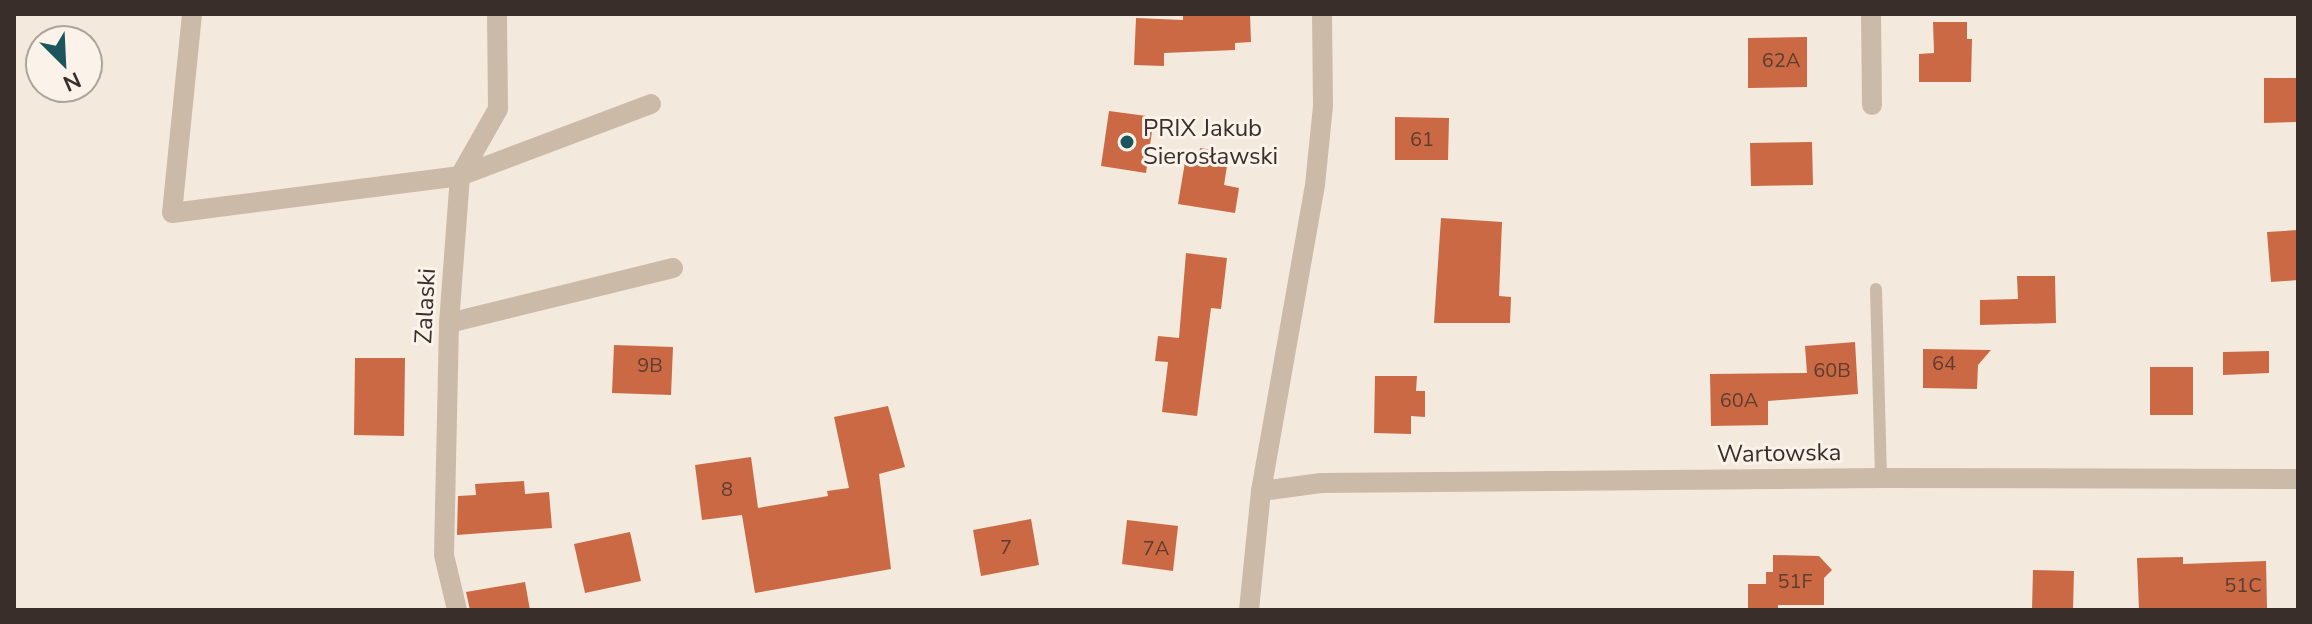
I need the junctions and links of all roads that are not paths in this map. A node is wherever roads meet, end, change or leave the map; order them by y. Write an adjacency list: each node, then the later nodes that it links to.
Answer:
1 (192, 14): 7 (street)
2 (497, 14): 7 (street, Zalaski)
3 (1322, 14): 13 (street)
4 (1871, 14): 6 (street)
5 (651, 104): 7 (street)
6 (1872, 105)
7 (460, 176): 10 (street, Zalaski)
8 (673, 268): 10 (street)
9 (1876, 289): 11 (lane)
10 (449, 323): 14 (street, Zalaski)
11 (1881, 478): 12 (street, Wartowska); 13 (street, Wartowska)
12 (2298, 479)
13 (1261, 491): 15 (street)
14 (457, 610)
15 (1249, 610)

